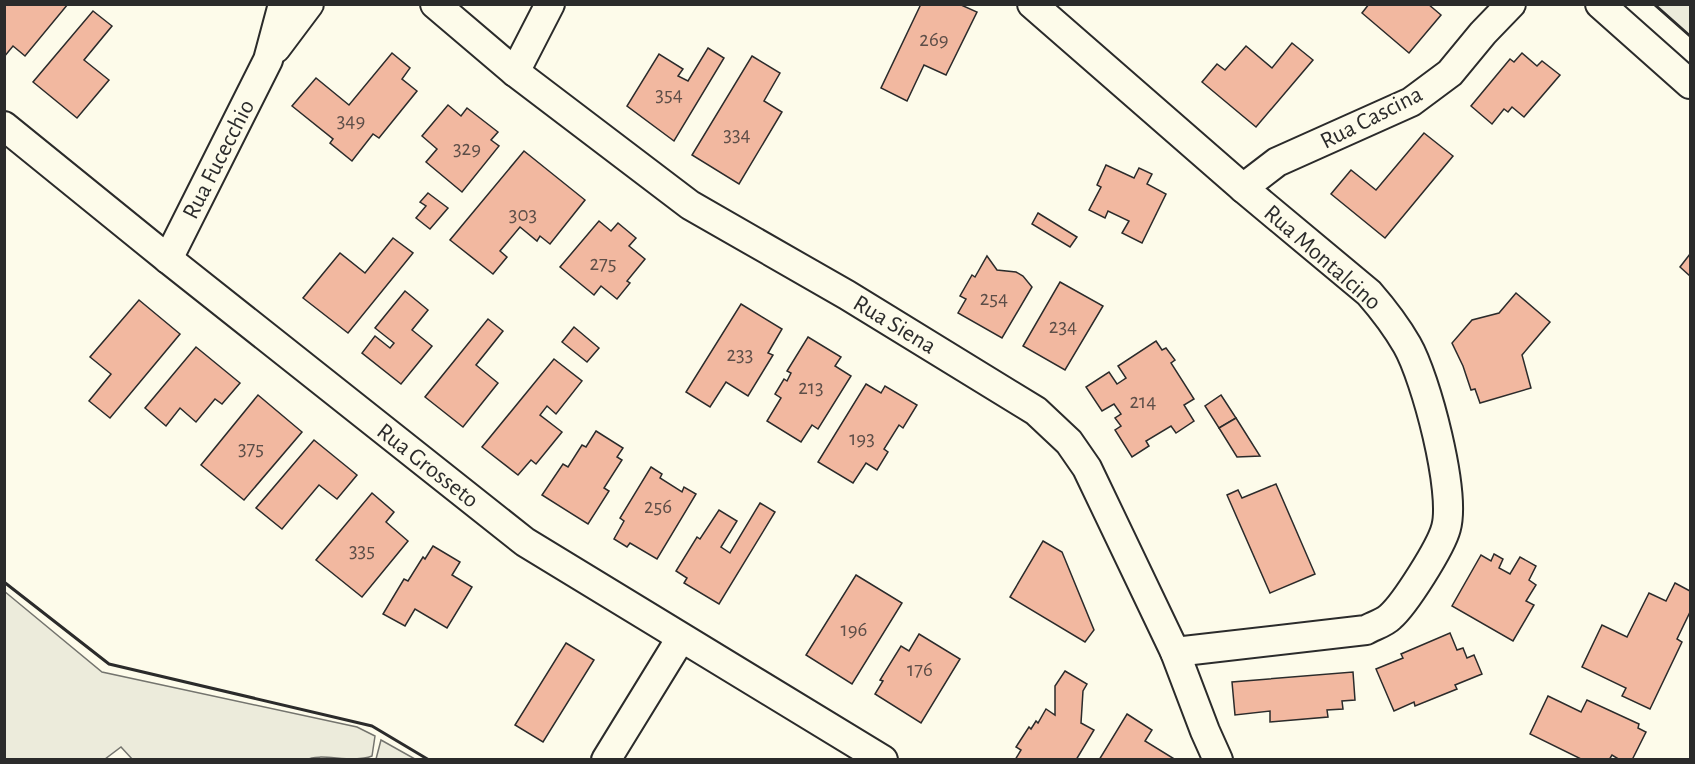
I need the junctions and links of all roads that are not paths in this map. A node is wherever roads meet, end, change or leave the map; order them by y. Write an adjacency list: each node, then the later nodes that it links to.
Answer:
1 (283, 4): 8 (street, Rua Fucecchio)
2 (309, 4): 8 (street, Rua Fucecchio)
3 (435, 4): 9 (street, Rua Siena)
4 (550, 4): 9 (street)
5 (1032, 4): 12 (street, Rua Montalcino)
6 (1510, 4): 12 (street, Rua Cascina)
7 (1600, 4): 10 (street)
8 (267, 60): 13 (street, Rua Fucecchio)
9 (515, 72): 15 (street, Rua Siena)
10 (1690, 84)
11 (4, 126): 13 (street, Rua Grosseto)
12 (1243, 188): 15 (street, Rua Montalcino)
13 (168, 259): 14 (street, Rua Grosseto)
14 (681, 638): 17 (street); 18 (street, Rua Grosseto)
15 (1174, 652): 16 (street, Rua Siena)
16 (1205, 731): 19 (street); 20 (street, Rua Siena)
17 (606, 759)
18 (884, 759)
19 (1201, 759)
20 (1218, 759)

